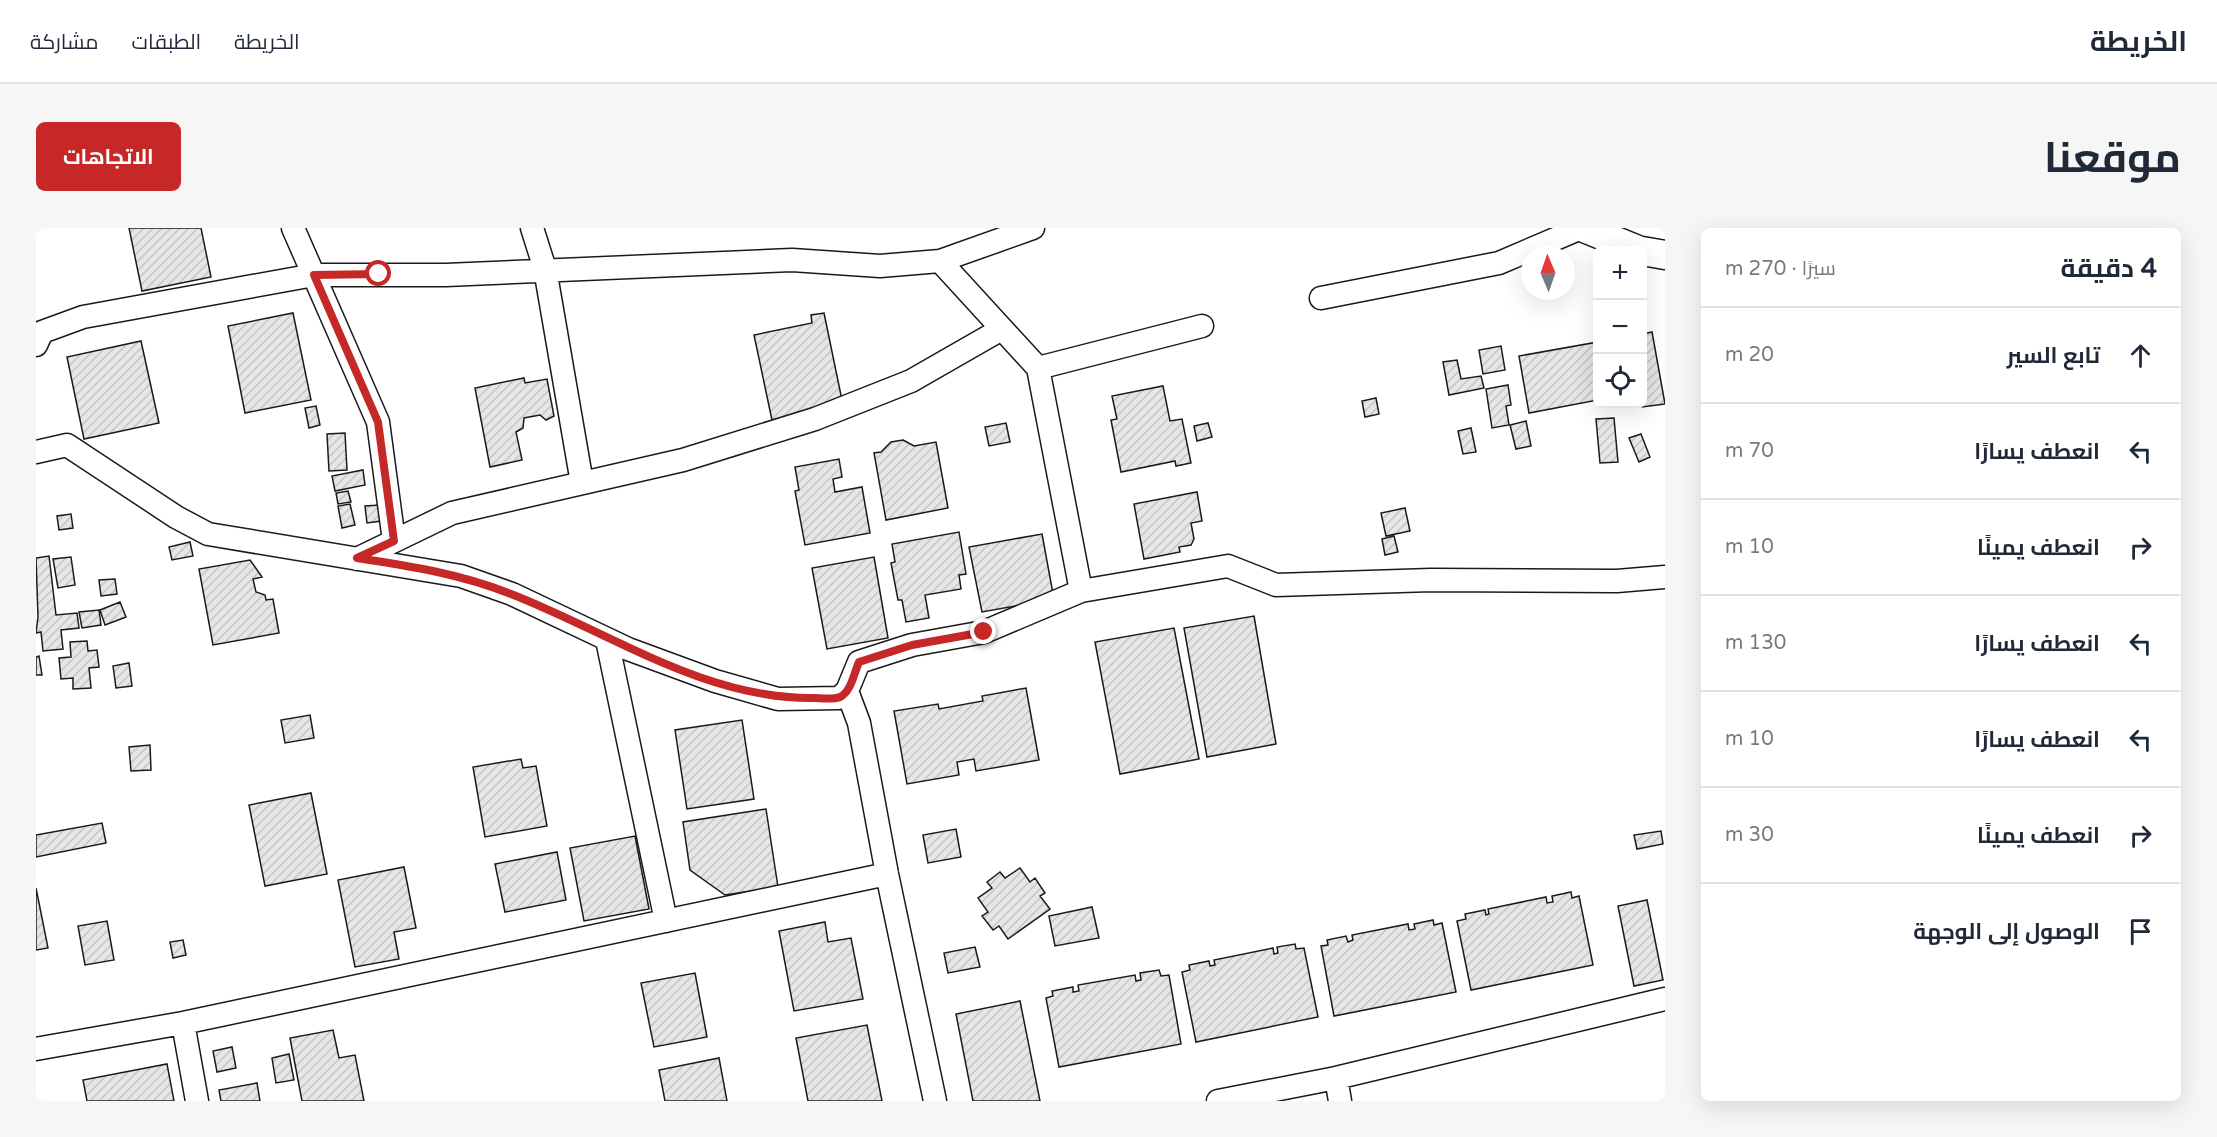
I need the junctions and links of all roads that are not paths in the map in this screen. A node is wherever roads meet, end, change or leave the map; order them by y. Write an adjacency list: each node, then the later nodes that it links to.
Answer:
1 (293, 228): 10 (street)
2 (532, 228): 9 (street)
3 (1033, 228): 8 (street)
4 (1583, 228): 5 (street); 11 (street)
5 (1628, 246)
6 (1647, 252): 7 (street)
7 (1665, 255)
8 (940, 261): 9 (street); 13 (street)
9 (545, 269): 10 (street); 17 (street)
10 (314, 275): 14 (street); 18 (street)
11 (1321, 298)
12 (1202, 326): 15 (street)
13 (1000, 330): 15 (street); 17 (street)
14 (36, 345)
15 (1038, 368): 21 (street)
16 (36, 452): 19 (street)
17 (582, 483): 18 (street)
18 (394, 541): 19 (street)
19 (357, 558): 22 (street)
20 (1665, 577): 21 (street)
21 (1081, 591): 23 (street)
22 (607, 640): 23 (street); 25 (street)
23 (847, 691): 24 (street)
24 (887, 874): 25 (street); 31 (street)
25 (666, 921): 27 (street)
26 (1665, 999): 29 (street)
27 (183, 1023): 28 (street); 30 (street)
28 (36, 1049)
29 (1336, 1078): 32 (street); 33 (street)
30 (197, 1101)
31 (935, 1101)
32 (1218, 1101)
33 (1341, 1101)

